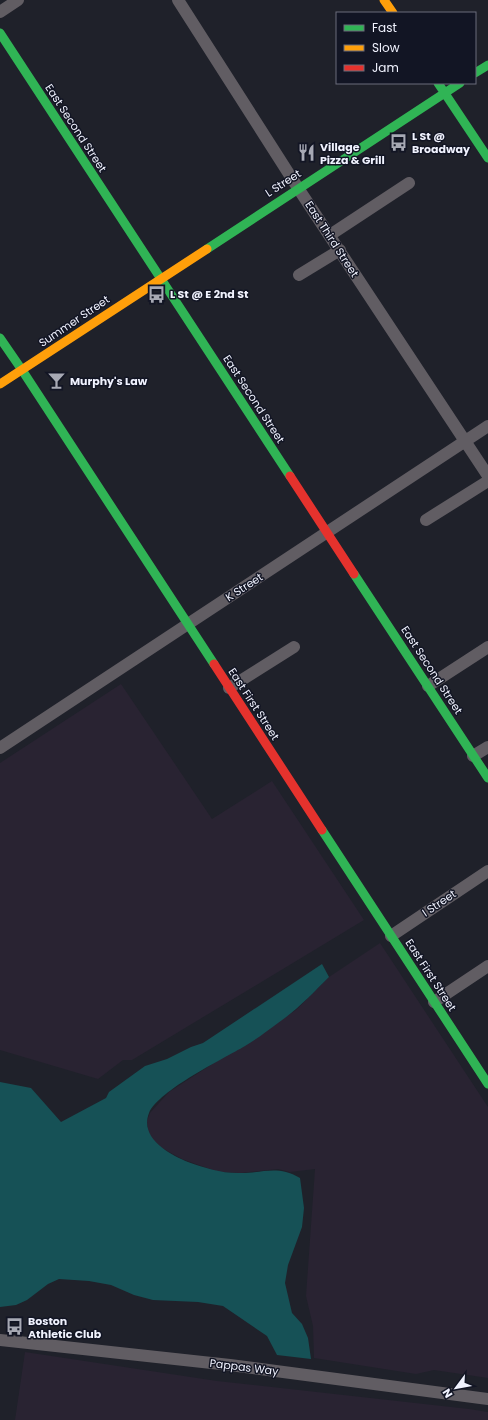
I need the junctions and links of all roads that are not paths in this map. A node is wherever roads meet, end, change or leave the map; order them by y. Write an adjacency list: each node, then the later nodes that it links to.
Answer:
1 (18, 0): 4 (street)
2 (178, 0): 14 (street, East Third Street)
3 (384, 0): 5 (main road)
4 (0, 12)
5 (392, 12)
6 (0, 33): 18 (main road, East Second Street)
7 (488, 65): 8 (main road)
8 (476, 72)
9 (439, 84): 11 (main road)
10 (458, 84): 11 (main road, L Street)
11 (445, 93): 12 (main road); 14 (main road, L Street)
12 (488, 158)
13 (409, 183): 15 (street)
14 (298, 188): 15 (street, East Third Street); 18 (main road, L Street)
15 (330, 235): 16 (street, East Third Street)
16 (340, 250): 17 (street); 23 (street, East Third Street)
17 (299, 275)
18 (160, 278): 20 (main road, Summer Street); 27 (main road, East Second Street)
19 (0, 338): 20 (main road, East First Street)
20 (22, 370): 21 (main road, Summer Street); 28 (main road, East First Street)
21 (0, 384)
22 (488, 426): 23 (street, K Street)
23 (465, 441): 24 (street, East Third Street); 27 (street, K Street)
24 (488, 476)
25 (488, 481): 26 (street)
26 (426, 520)
27 (327, 532): 28 (street, K Street); 31 (main road, East Second Street)
28 (188, 624): 32 (main road, East First Street); 33 (street, K Street)
29 (294, 647): 32 (street)
30 (488, 648): 31 (street)
31 (428, 686): 35 (main road, East Second Street)
32 (229, 688): 38 (main road, East First Street)
33 (2, 743)
34 (488, 747): 35 (street)
35 (474, 756): 36 (main road, East Second Street)
36 (488, 778)
37 (488, 871): 38 (street, I Street)
38 (391, 936): 40 (main road, East First Street)
39 (488, 966): 40 (street)
40 (434, 1002): 41 (main road, East First Street)
41 (488, 1084)
42 (0, 1340): 43 (street, Pappas Way)
43 (488, 1399)

